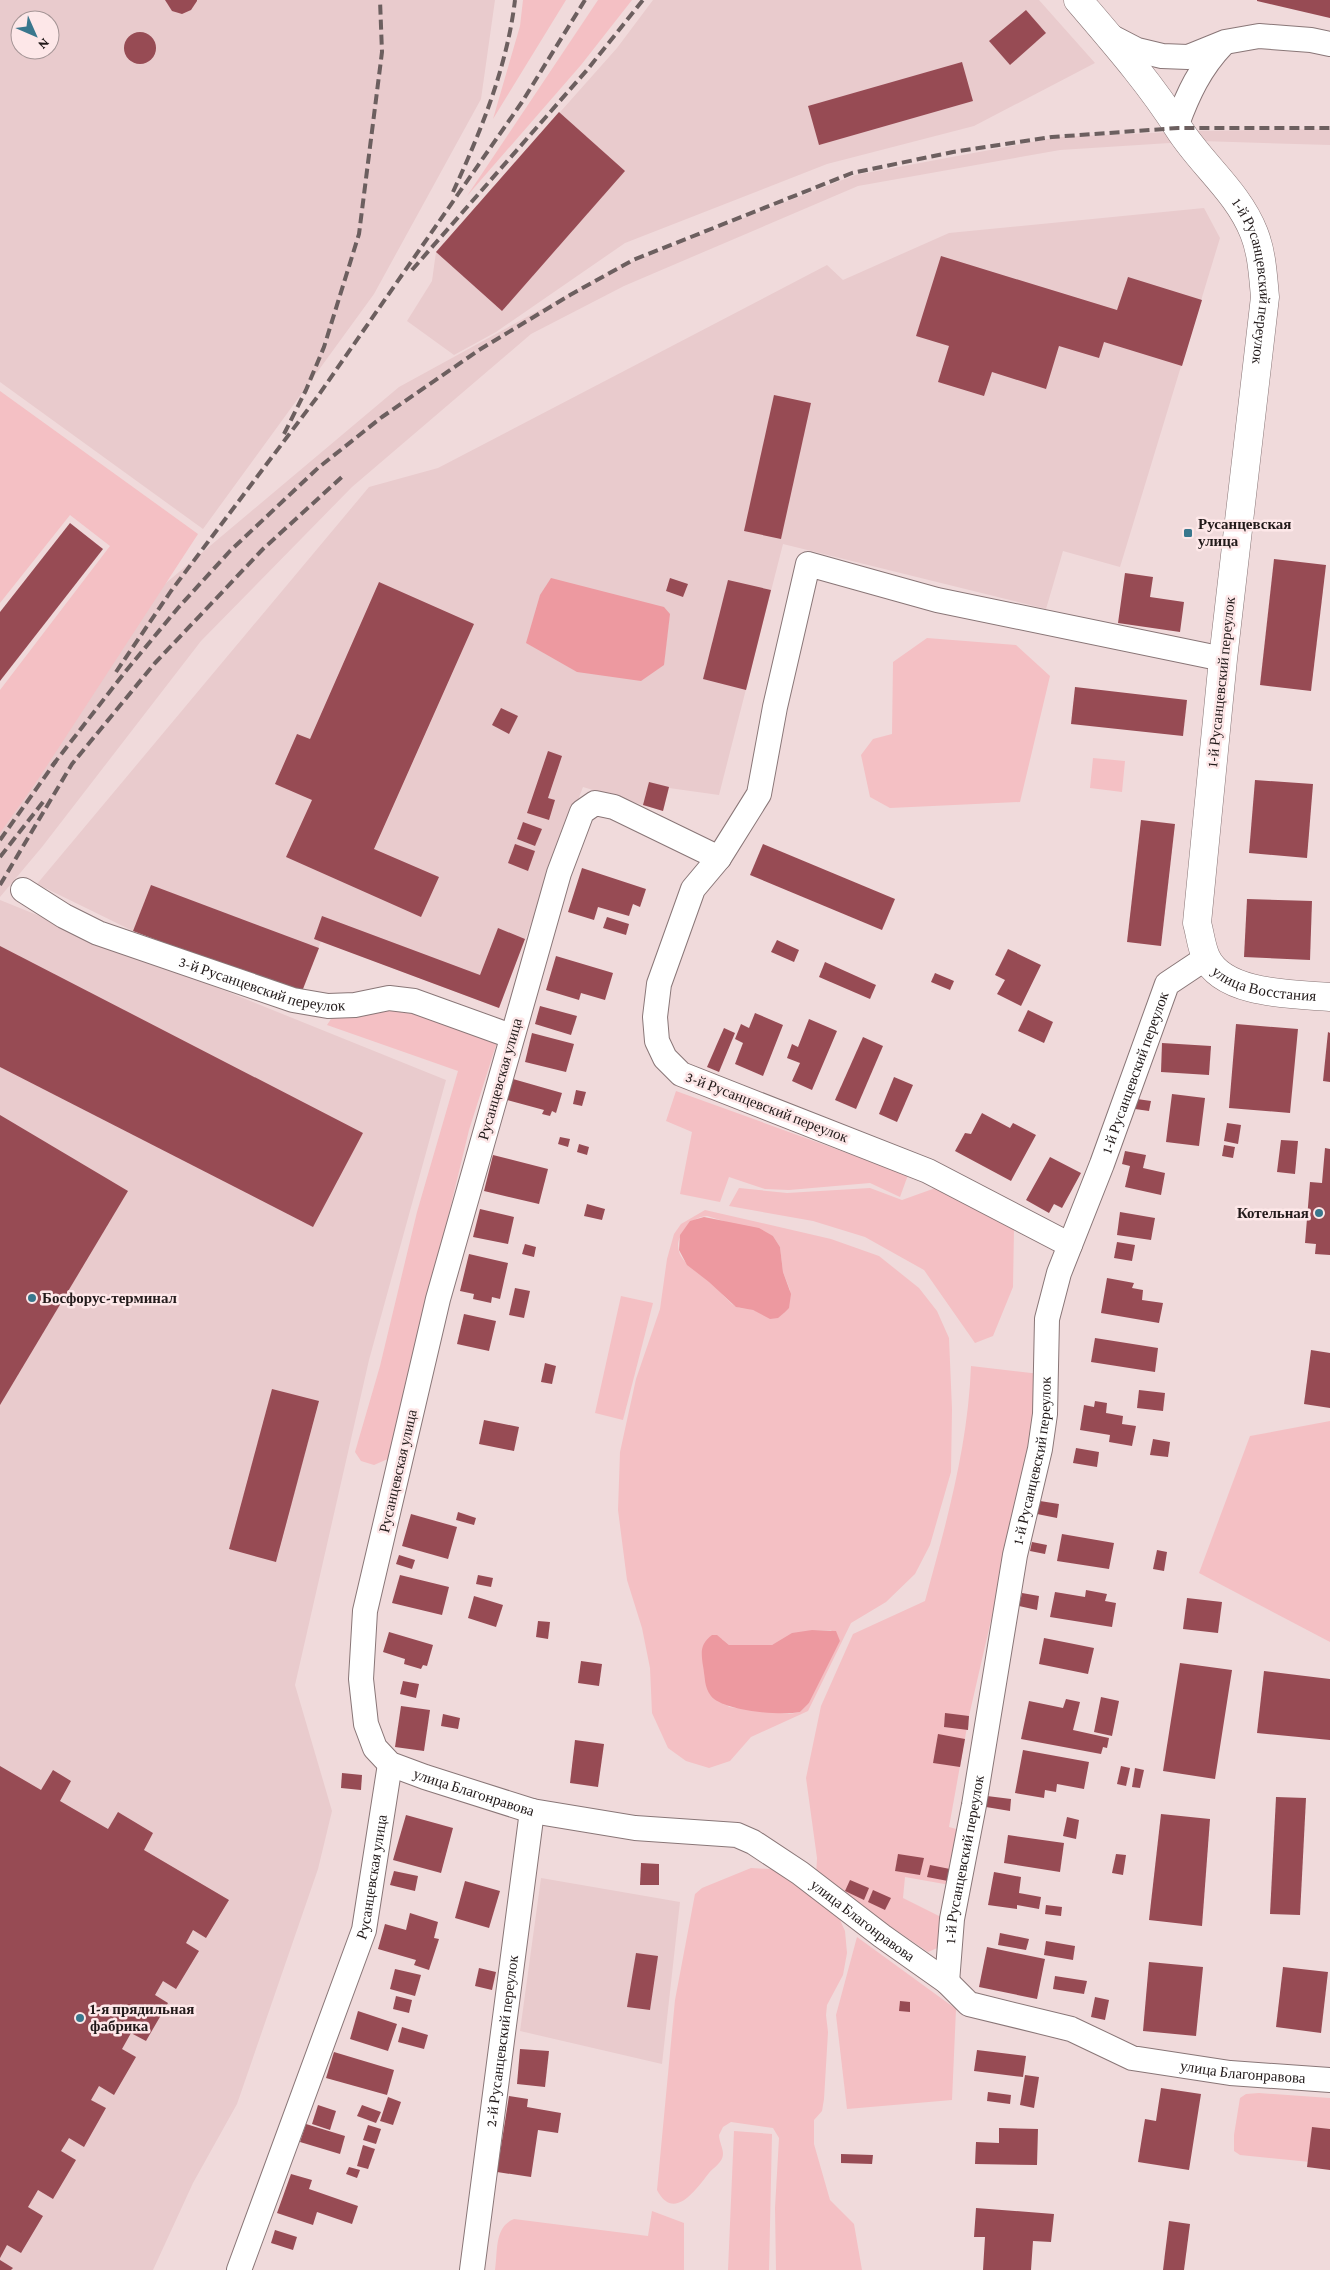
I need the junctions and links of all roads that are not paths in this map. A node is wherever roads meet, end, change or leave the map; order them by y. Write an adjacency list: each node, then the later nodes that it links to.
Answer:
1 (1078, 0): 2 (street, 1-й Русанцевский переулок)
2 (1109, 36): 3 (street); 5 (street, 1-й Русанцевский переулок)
3 (1225, 42): 4 (street); 5 (street)
4 (1330, 44)
5 (1177, 124): 6 (street, 1-й Русанцевский переулок)
6 (1223, 659): 7 (street, 3-й Русанцевский переулок); 9 (street, 1-й Русанцевский переулок)
7 (719, 858): 11 (street, Русанцевская улица); 12 (street, 3-й Русанцевский переулок)
8 (23, 890): 11 (street, 3-й Русанцевский переулок)
9 (1206, 958): 10 (street, улица Восстания); 12 (street, 1-й Русанцевский переулок)
10 (1330, 997)
11 (511, 1036): 13 (street, Русанцевская улица)
12 (1070, 1244): 15 (street, 1-й Русанцевский переулок)
13 (390, 1764): 14 (street, улица Благонравова); 17 (street, Русанцевская улица)
14 (532, 1811): 15 (street, улица Благонравова); 18 (street, 2-й Русанцевский переулок)
15 (948, 1982): 16 (street, улица Благонравова)
16 (1330, 2080)
17 (239, 2270)
18 (472, 2270)

